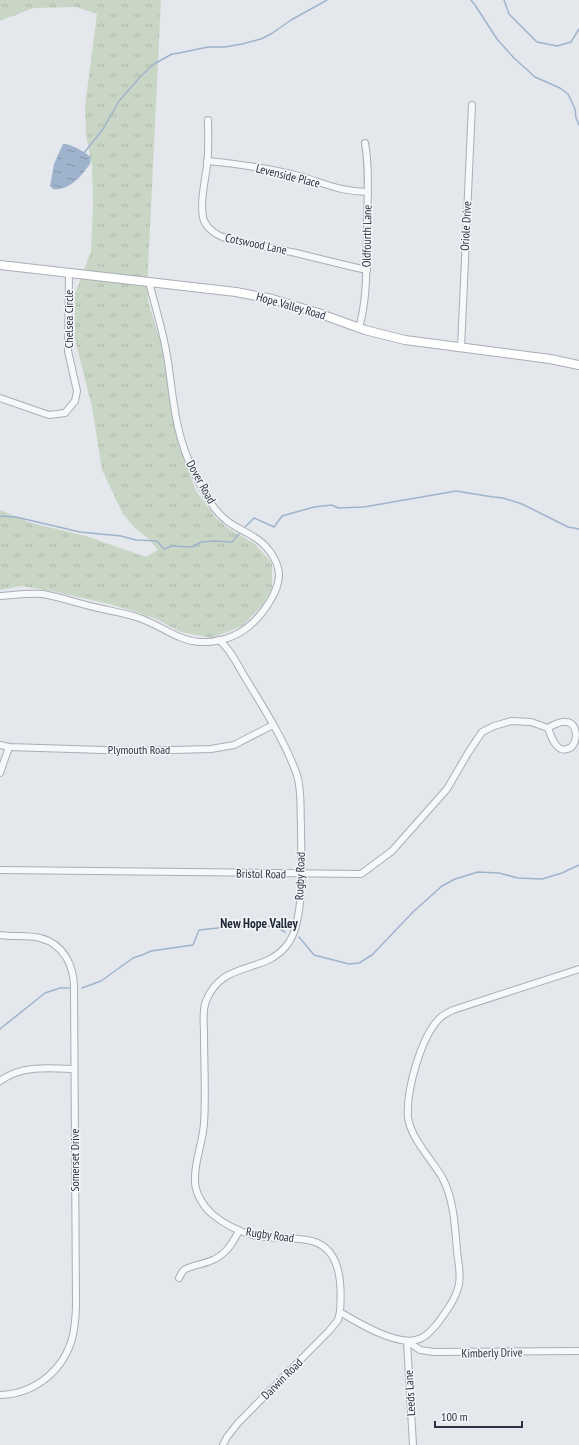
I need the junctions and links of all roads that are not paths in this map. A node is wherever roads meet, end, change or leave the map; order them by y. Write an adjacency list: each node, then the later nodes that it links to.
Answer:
1 (472, 105): 11 (street, Oriole Drive)
2 (208, 120): 4 (street, Cotswood Lane)
3 (365, 143): 5 (street, Oldfourth Lane)
4 (207, 161): 5 (street, Levenside Place); 7 (street, Cotswood Lane)
5 (368, 192): 7 (street, Oldfourth Lane)
6 (0, 265): 8 (main road, Hope Valley Road)
7 (367, 270): 10 (street, Oldfourth Lane)
8 (69, 273): 9 (main road, Hope Valley Road); 13 (street, Chelsea Circle)
9 (149, 282): 10 (main road, Hope Valley Road); 15 (street, Dover Road)
10 (359, 328): 11 (main road, Hope Valley Road)
11 (461, 348): 12 (main road, Hope Valley Road)
12 (579, 364)
13 (0, 398)
14 (0, 596): 15 (street, Dover Road)
15 (219, 640): 16 (street, Rugby Road)
16 (273, 725): 19 (street, Plymouth Road); 22 (street, Rugby Road)
17 (548, 728): 17 (street); 22 (street, Bristol Road)
18 (0, 745): 19 (street, Plymouth Road)
19 (9, 746): 20 (street)
20 (0, 773)
21 (0, 870): 22 (street, Bristol Road)
22 (301, 874): 27 (street, Rugby Road)
23 (0, 935): 25 (street, Somerset Drive)
24 (579, 969): 30 (street)
25 (74, 1069): 26 (street); 32 (street, Somerset Drive)
26 (0, 1081)
27 (239, 1231): 28 (street); 29 (street, Rugby Road)
28 (178, 1278)
29 (340, 1312): 30 (street); 33 (street, Darwin Road)
30 (408, 1341): 31 (street, Kimberly Drive); 34 (street, Leeds Lane)
31 (579, 1352)
32 (0, 1395)
33 (223, 1445)
34 (413, 1445)

